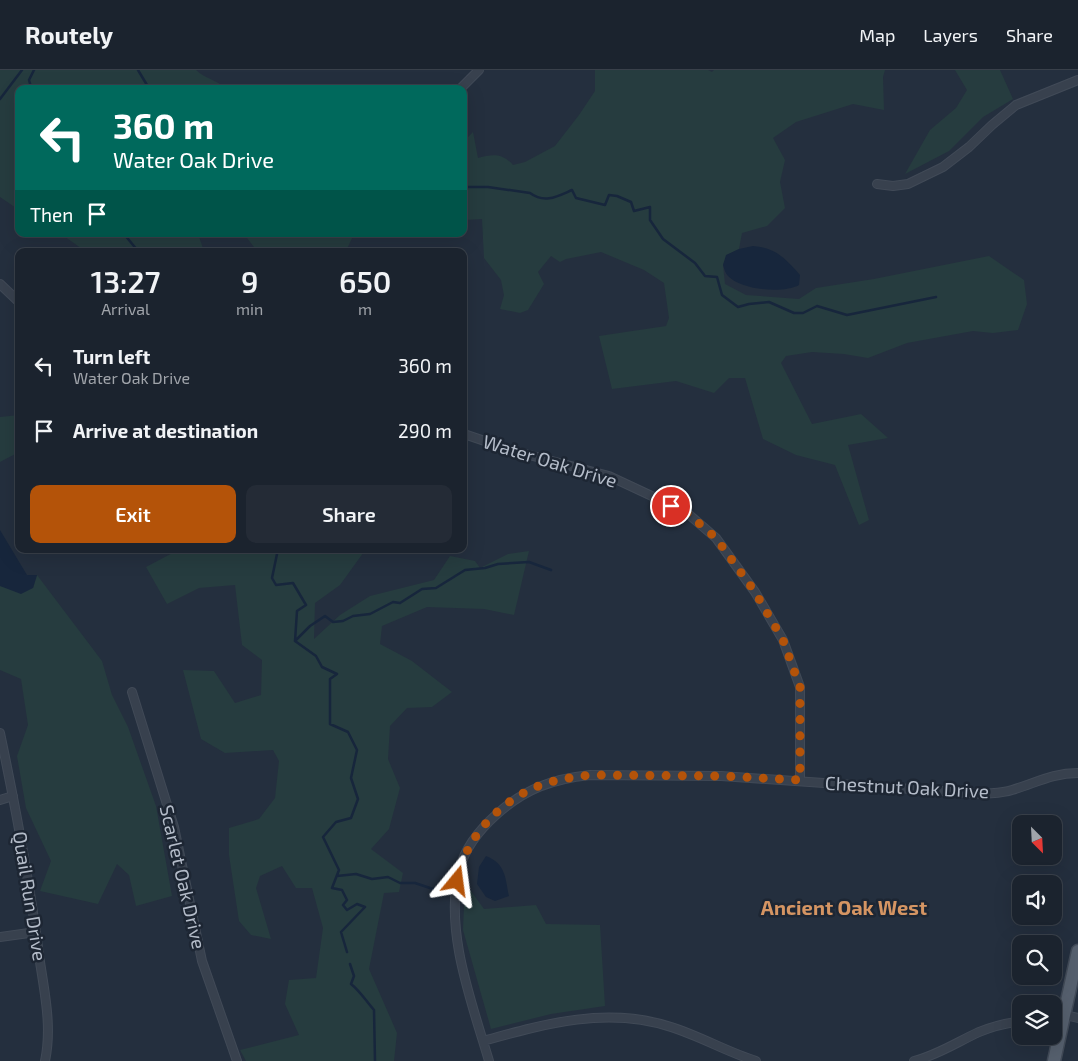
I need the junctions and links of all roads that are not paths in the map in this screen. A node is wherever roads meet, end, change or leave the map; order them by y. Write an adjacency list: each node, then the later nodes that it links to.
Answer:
1 (479, 70): 3 (street)
2 (1078, 80): 4 (street)
3 (464, 85)
4 (877, 184)
5 (0, 284): 6 (street)
6 (15, 298)
7 (467, 435): 11 (street, Water Oak Drive)
8 (132, 692): 24 (street, Scarlet Oak Drive)
9 (0, 733): 12 (street, Quail Run Drive)
10 (1078, 773): 11 (street, Chestnut Oak Drive)
11 (800, 780): 21 (street, Chestnut Oak Drive)
12 (13, 796): 13 (street); 14 (street, Quail Run Drive)
13 (0, 800)
14 (36, 932): 15 (street); 23 (street, Quail Run Drive)
15 (0, 937)
16 (1078, 951): 17 (main road)
17 (1062, 1006)
18 (1062, 1016): 19 (street)
19 (1078, 1018)
20 (1012, 1022): 27 (street)
21 (483, 1041): 25 (street, Chestnut Oak Drive); 26 (street)
22 (1056, 1045): 28 (main road)
23 (45, 1061)
24 (237, 1061)
25 (489, 1061)
26 (756, 1061)
27 (914, 1061)
28 (1054, 1061)

